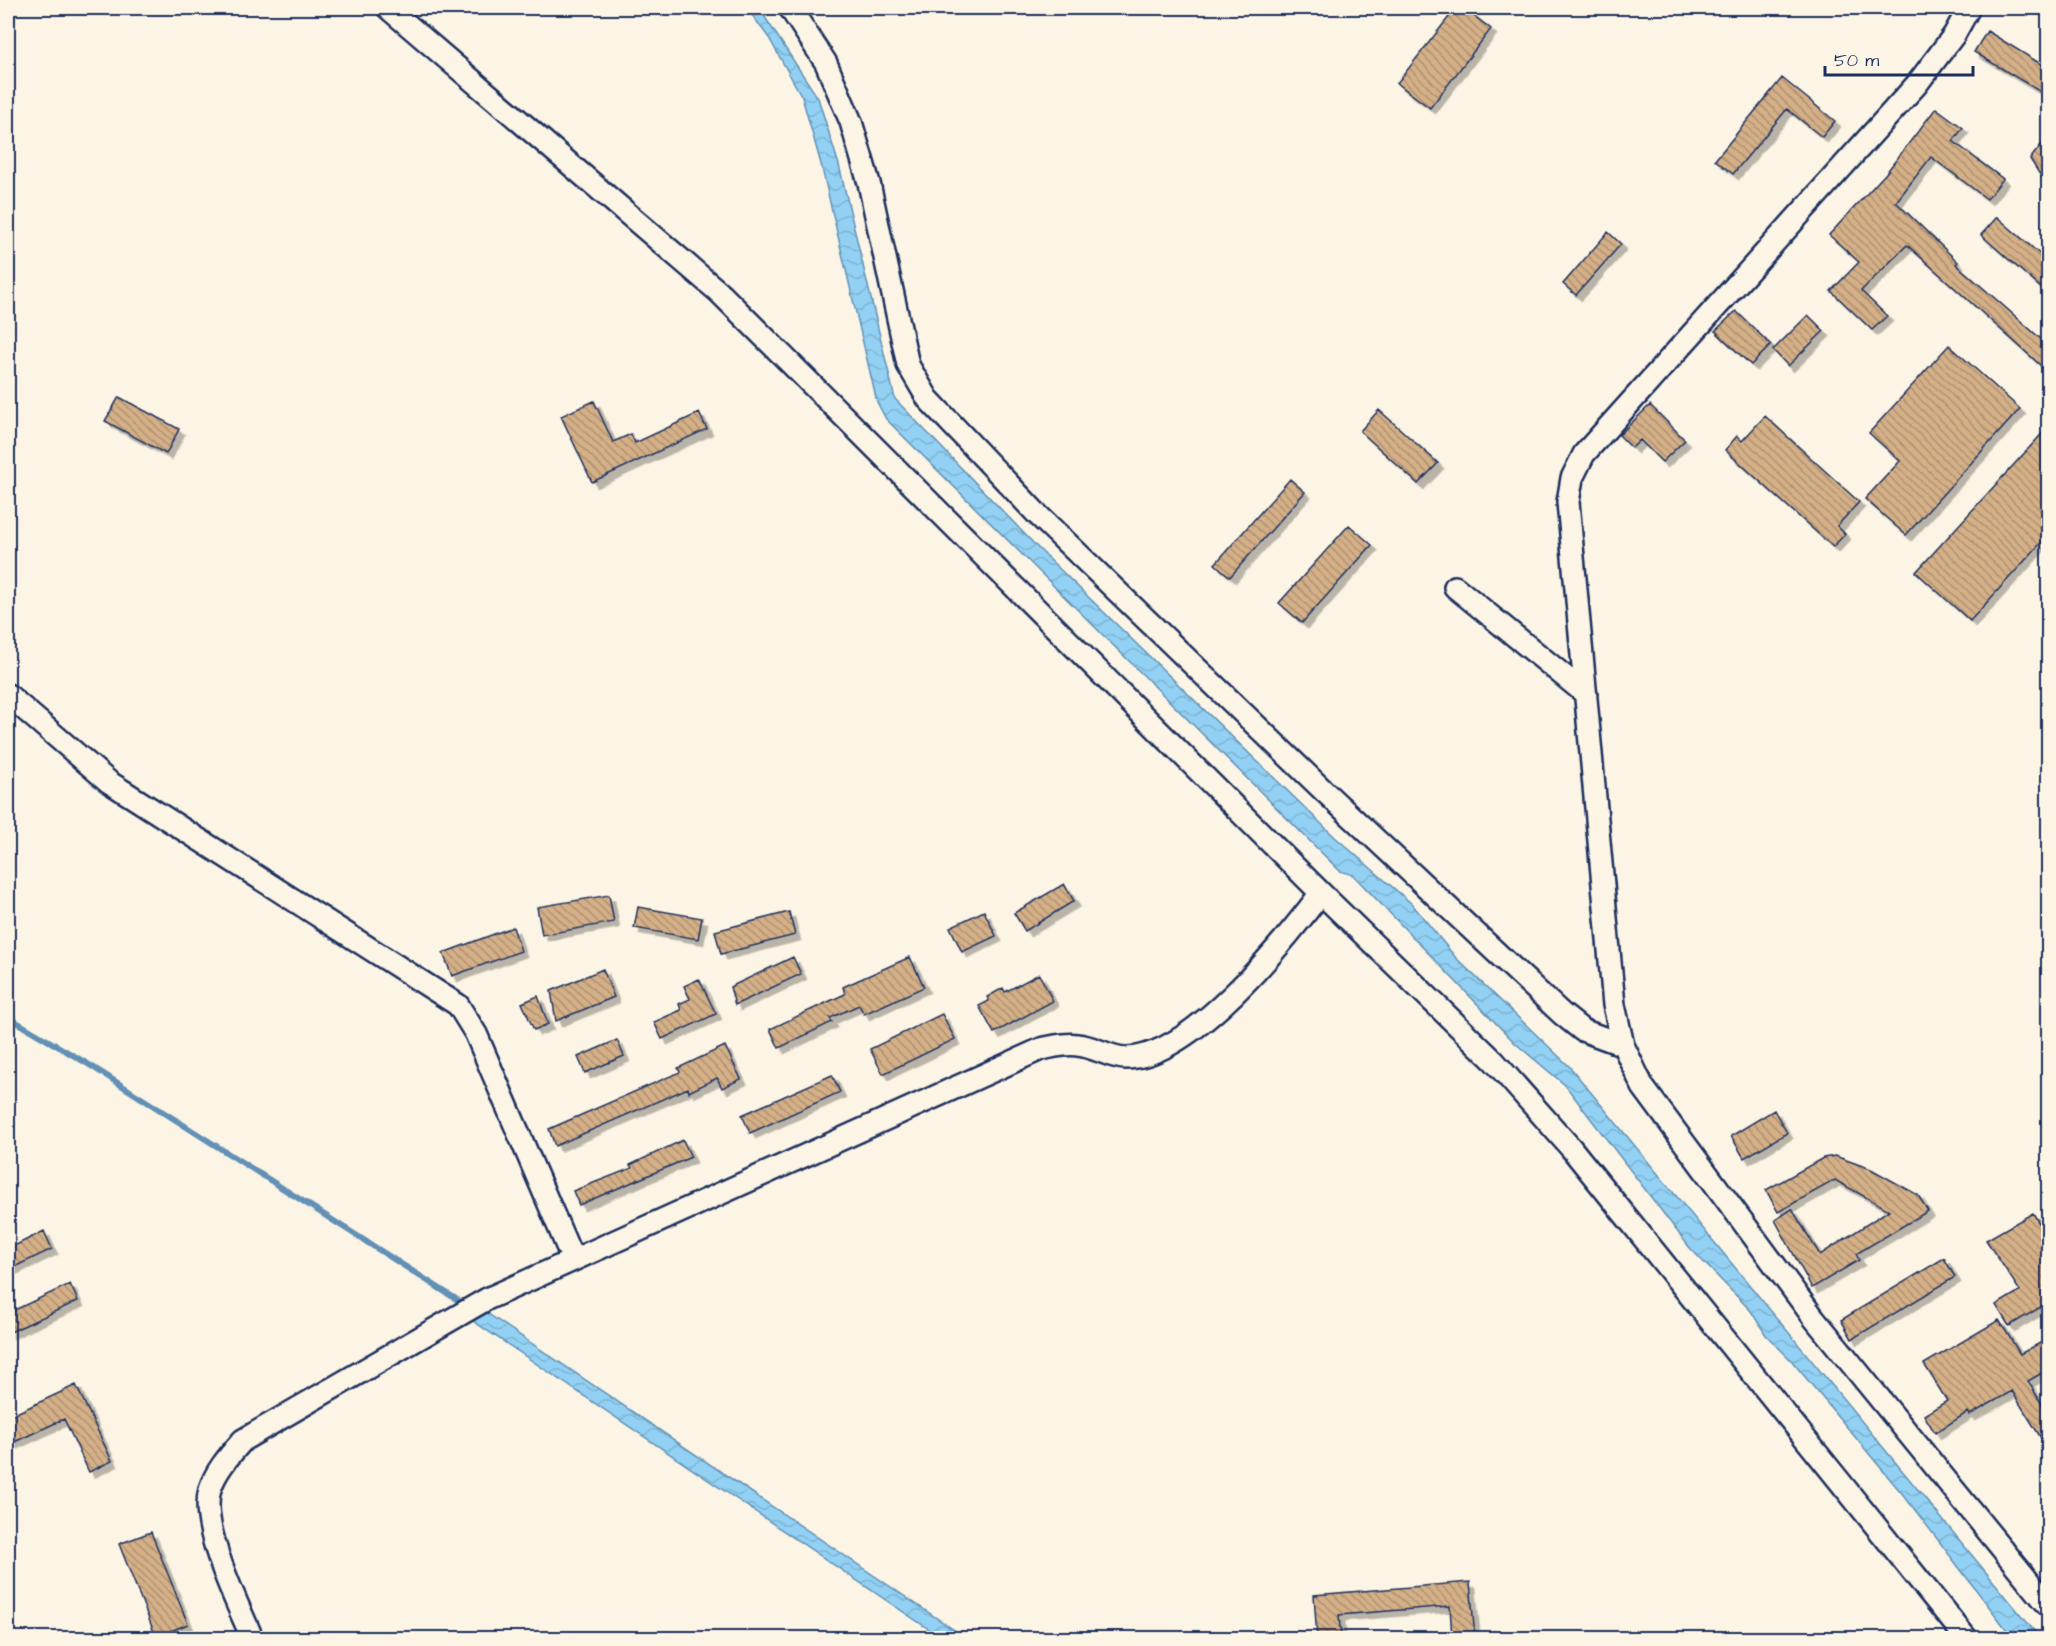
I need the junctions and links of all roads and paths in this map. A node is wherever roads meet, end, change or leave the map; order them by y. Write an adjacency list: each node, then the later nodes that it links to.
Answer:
1 (388, 8): 7 (street)
2 (790, 8): 8 (street)
3 (1969, 8): 6 (street)
4 (1455, 587): 6 (street)
5 (8, 694): 9 (street)
6 (1586, 694): 8 (street)
7 (1321, 893): 9 (street); 12 (street)
8 (1623, 1045): 10 (street)
9 (573, 1260): 11 (street)
10 (2049, 1605)
11 (252, 1638)
12 (1966, 1638)

